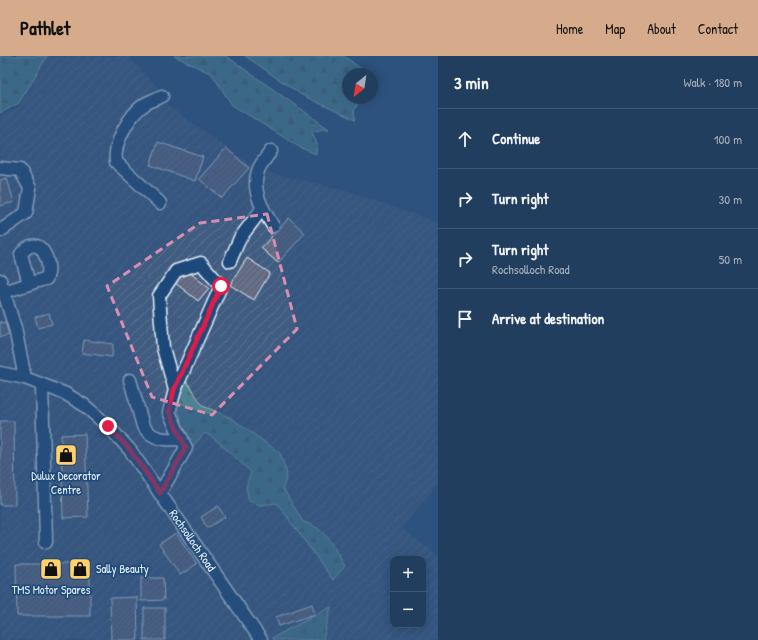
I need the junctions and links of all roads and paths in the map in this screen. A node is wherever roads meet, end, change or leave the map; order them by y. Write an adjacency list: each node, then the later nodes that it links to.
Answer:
1 (162, 96): 4 (street)
2 (271, 151): 5 (street)
3 (0, 168): 7 (street)
4 (160, 203)
5 (262, 209): 6 (street); 8 (street)
6 (273, 226)
7 (0, 231)
8 (230, 261)
9 (0, 280): 11 (street)
10 (29, 284): 11 (street)
11 (4, 292): 13 (street)
12 (0, 373): 13 (street, Rochsolloch Road)
13 (25, 378): 15 (street, Rochsolloch Road)
14 (130, 380): 17 (street)
15 (42, 385): 18 (street, Rochsolloch Road); 19 (street)
16 (174, 390): 16 (street); 17 (street)
17 (182, 439): 18 (street)
18 (160, 493): 20 (street, Rochsolloch Road)
19 (46, 542)
20 (261, 640)

